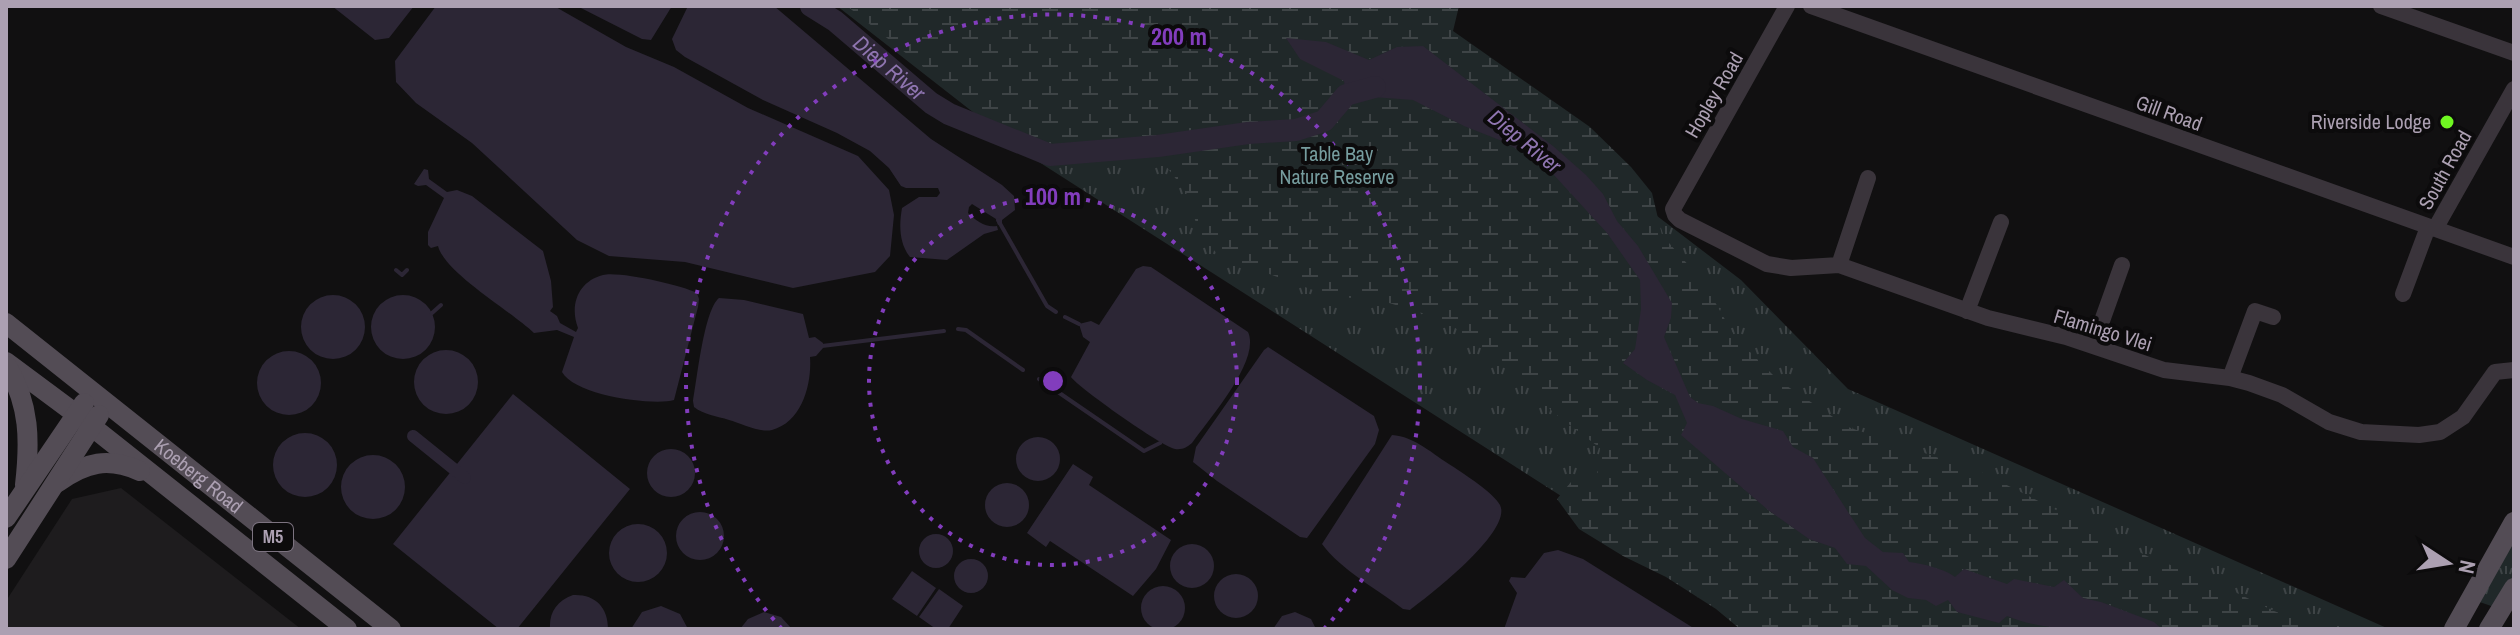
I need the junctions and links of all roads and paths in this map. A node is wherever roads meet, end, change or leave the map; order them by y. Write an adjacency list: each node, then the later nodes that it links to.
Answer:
1 (1787, 6): 7 (street, Hopley Road)
2 (1811, 6): 9 (street, Gill Road)
3 (2381, 6): 4 (street)
4 (2514, 53)
5 (2514, 89): 9 (street, South Road)
6 (1868, 178): 11 (street)
7 (1675, 204): 11 (street, Flamingo Vlei)
8 (2001, 222): 14 (street)
9 (2432, 228): 10 (street, Gill Road); 13 (street, South Road)
10 (2514, 257)
11 (1839, 265): 14 (street, Flamingo Vlei)
12 (2122, 265): 17 (street)
13 (2403, 294)
14 (1967, 311): 17 (street, Flamingo Vlei)
15 (2273, 317): 20 (street)
16 (6, 323): 21 (main road, Koeberg Road / M5)
17 (2093, 346): 20 (street, Flamingo Vlei)
18 (6, 363): 22 (main road, Koeberg Road / M5); 25 (main road)
19 (2514, 370): 20 (street, Flamingo Vlei)
20 (2230, 378)
21 (101, 396): 22 (main road); 31 (main road, Koeberg Road / M5)
22 (84, 420): 23 (main road, Koeberg Road / M5); 24 (main road); 25 (main road)
23 (160, 482): 24 (main road); 30 (main road, Koeberg Road / M5)
24 (52, 486): 28 (main road)
25 (24, 489): 26 (main road)
26 (6, 518)
27 (2514, 522): 32 (main road)
28 (6, 559)
29 (2514, 588): 33 (main road)
30 (347, 629)
31 (391, 629)
32 (2454, 629)
33 (2489, 629)

